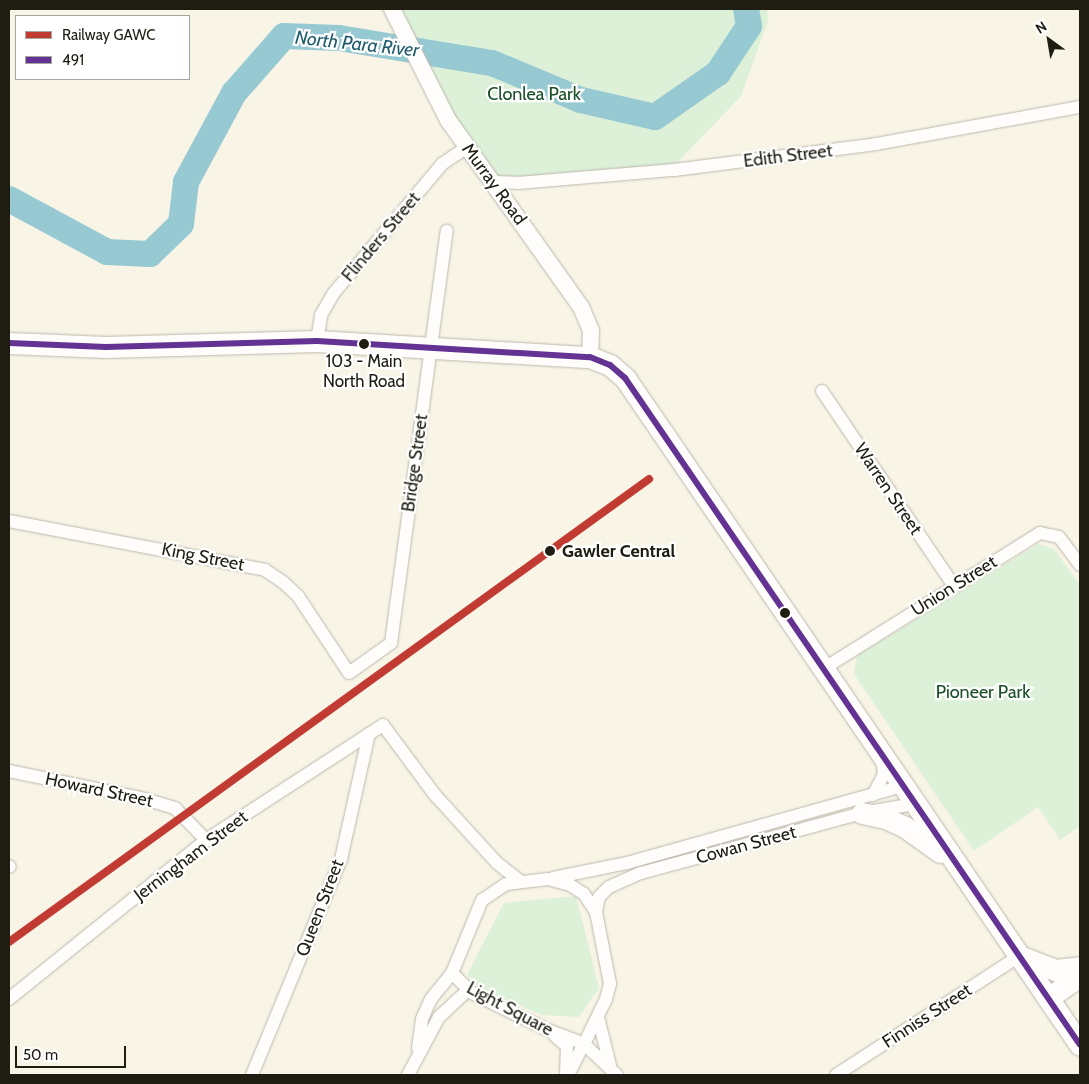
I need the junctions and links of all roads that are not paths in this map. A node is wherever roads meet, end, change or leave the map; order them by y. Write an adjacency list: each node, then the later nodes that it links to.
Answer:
1 (392, 10): 3 (street, Murray Road)
2 (1080, 108): 4 (street, Edith Street)
3 (467, 147): 4 (street, Murray Road); 6 (street, Flinders Street)
4 (494, 182): 9 (street, Murray Road)
5 (447, 231): 8 (street, Bridge Street)
6 (317, 342): 7 (main road); 8 (main road)
7 (9, 343)
8 (430, 347): 9 (main road); 15 (street, Bridge Street)
9 (590, 357): 14 (main road)
10 (822, 391): 13 (street, Warren Street)
11 (9, 521): 15 (street, King Street)
12 (1080, 565): 13 (street, Union Street)
13 (954, 586): 14 (street, Union Street)
14 (823, 669): 17 (main road)
15 (349, 674)
16 (368, 734): 23 (street, Jerningham Street); 26 (street, Jerningham Street); 41 (street, Queen Street)
17 (882, 757): 19 (main road); 20 (street)
18 (9, 771): 23 (street, Howard Street)
19 (902, 786): 20 (street, Cowan Street); 21 (main road)
20 (873, 795): 25 (street, Cowan Street)
21 (914, 804): 22 (street, Cowan Street); 24 (main road)
22 (862, 813): 24 (main road); 27 (street, Cowan Street)
23 (206, 840): 33 (street, Jerningham Street)
24 (954, 862): 28 (main road)
25 (548, 879): 26 (street, Light Square); 27 (street, Light Square)
26 (519, 880): 30 (street, Light Square)
27 (596, 912): 35 (street, Light Square)
28 (1019, 956): 29 (main road); 34 (main road); 44 (street, Finniss Street)
29 (1080, 968): 34 (main road)
30 (452, 973): 32 (street, Light Square); 39 (street)
31 (1080, 988): 34 (main road)
32 (467, 990): 36 (street, Light Square); 39 (street)
33 (9, 998)
34 (1051, 1003): 37 (main road)
35 (598, 1017): 38 (street, Light Square); 40 (street)
36 (548, 1030): 38 (street, Light Square); 43 (street)
37 (1079, 1036)
38 (584, 1044): 40 (street); 43 (street)
39 (418, 1053): 42 (street)
40 (614, 1070)
41 (252, 1075)
42 (408, 1075)
43 (566, 1075)
44 (836, 1075)

